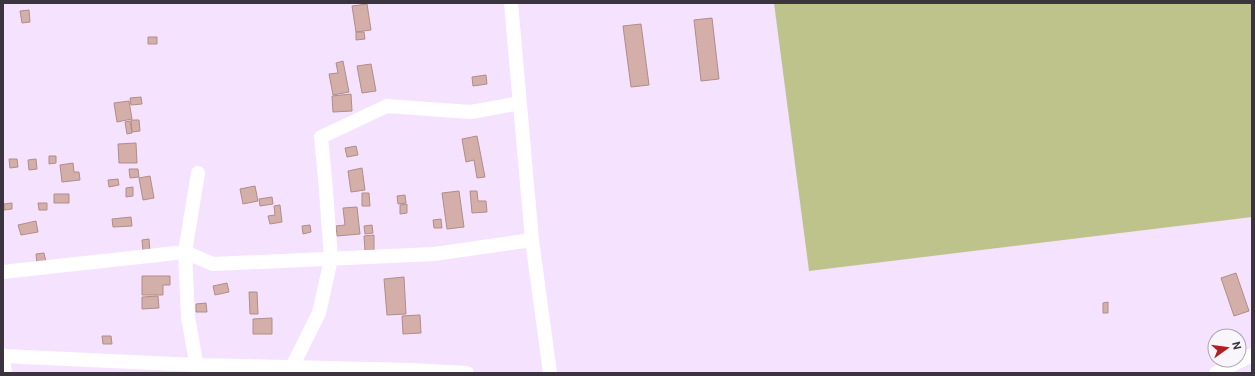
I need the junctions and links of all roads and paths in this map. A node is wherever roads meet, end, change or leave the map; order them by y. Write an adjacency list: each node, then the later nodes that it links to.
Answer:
1 (510, 3): 2 (street)
2 (520, 104): 4 (street); 6 (street)
3 (198, 173): 5 (street)
4 (532, 240): 6 (street); 14 (street)
5 (185, 252): 6 (street); 7 (street); 10 (street)
6 (331, 259): 11 (street)
7 (3, 272)
8 (1252, 355): 15 (street)
9 (3, 356): 10 (street); 12 (street)
10 (198, 369): 11 (street)
11 (288, 370): 13 (street)
12 (5, 373)
13 (467, 373)
14 (550, 373)
15 (1216, 373)

